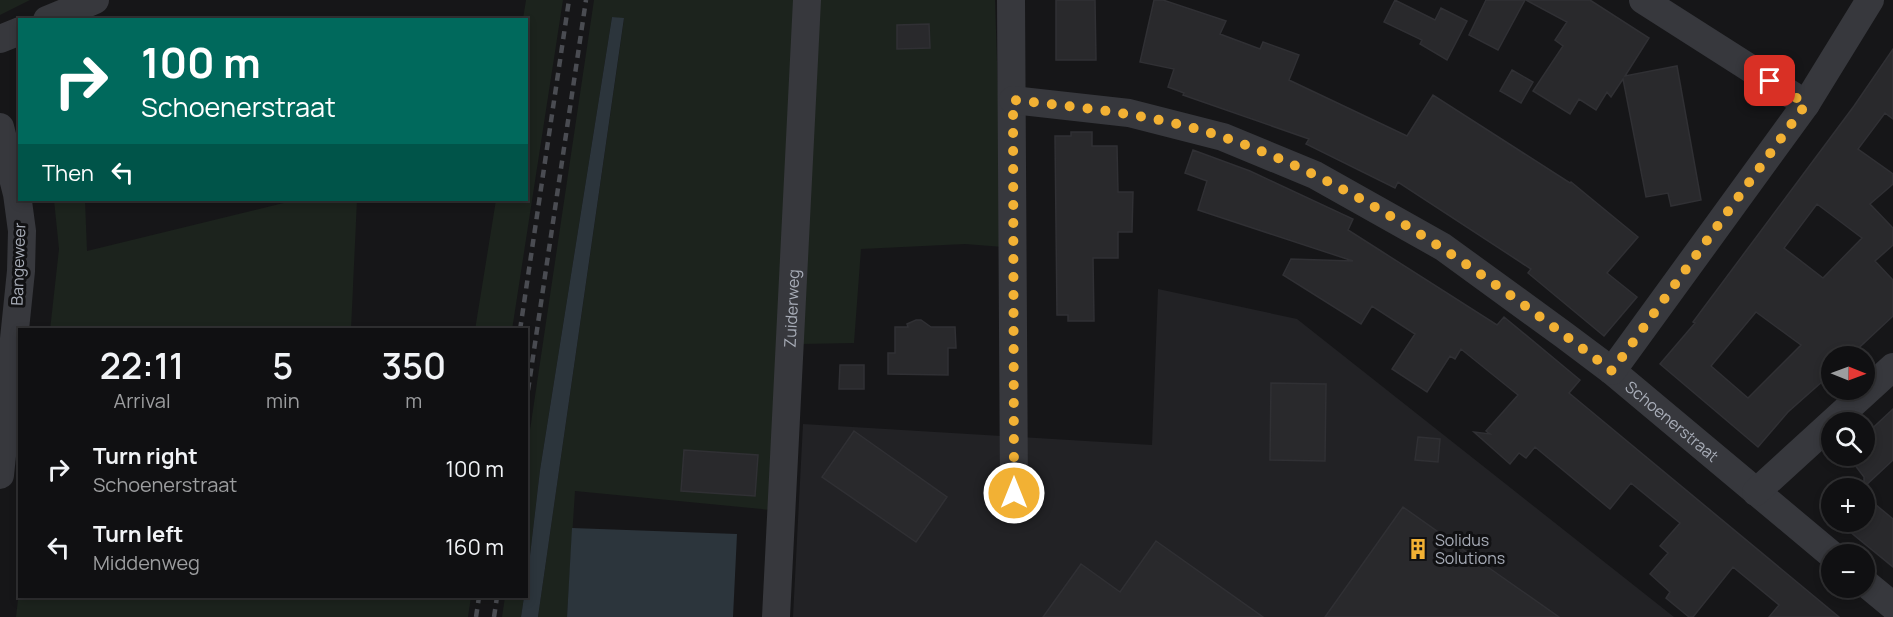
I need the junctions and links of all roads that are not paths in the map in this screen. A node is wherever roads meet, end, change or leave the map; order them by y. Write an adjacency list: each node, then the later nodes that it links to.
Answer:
1 (95, 0): 6 (street)
2 (807, 0): 20 (street, Zuiderweg)
3 (1011, 0): 9 (street)
4 (1643, 0): 10 (street)
5 (1870, 0): 10 (street)
6 (52, 18)
7 (18, 32): 8 (street)
8 (0, 39)
9 (1013, 100): 13 (street, Schoenerstraat); 16 (street)
10 (1806, 104): 13 (street)
11 (0, 127): 14 (street, Bangeweer)
12 (1893, 367): 15 (street)
13 (1612, 371): 15 (street, Schoenerstraat)
14 (0, 475)
15 (1756, 492): 17 (street, Schoenerstraat)
16 (1014, 493)
17 (1821, 546)
18 (1875, 591): 19 (street)
19 (1893, 606)
20 (776, 617)

